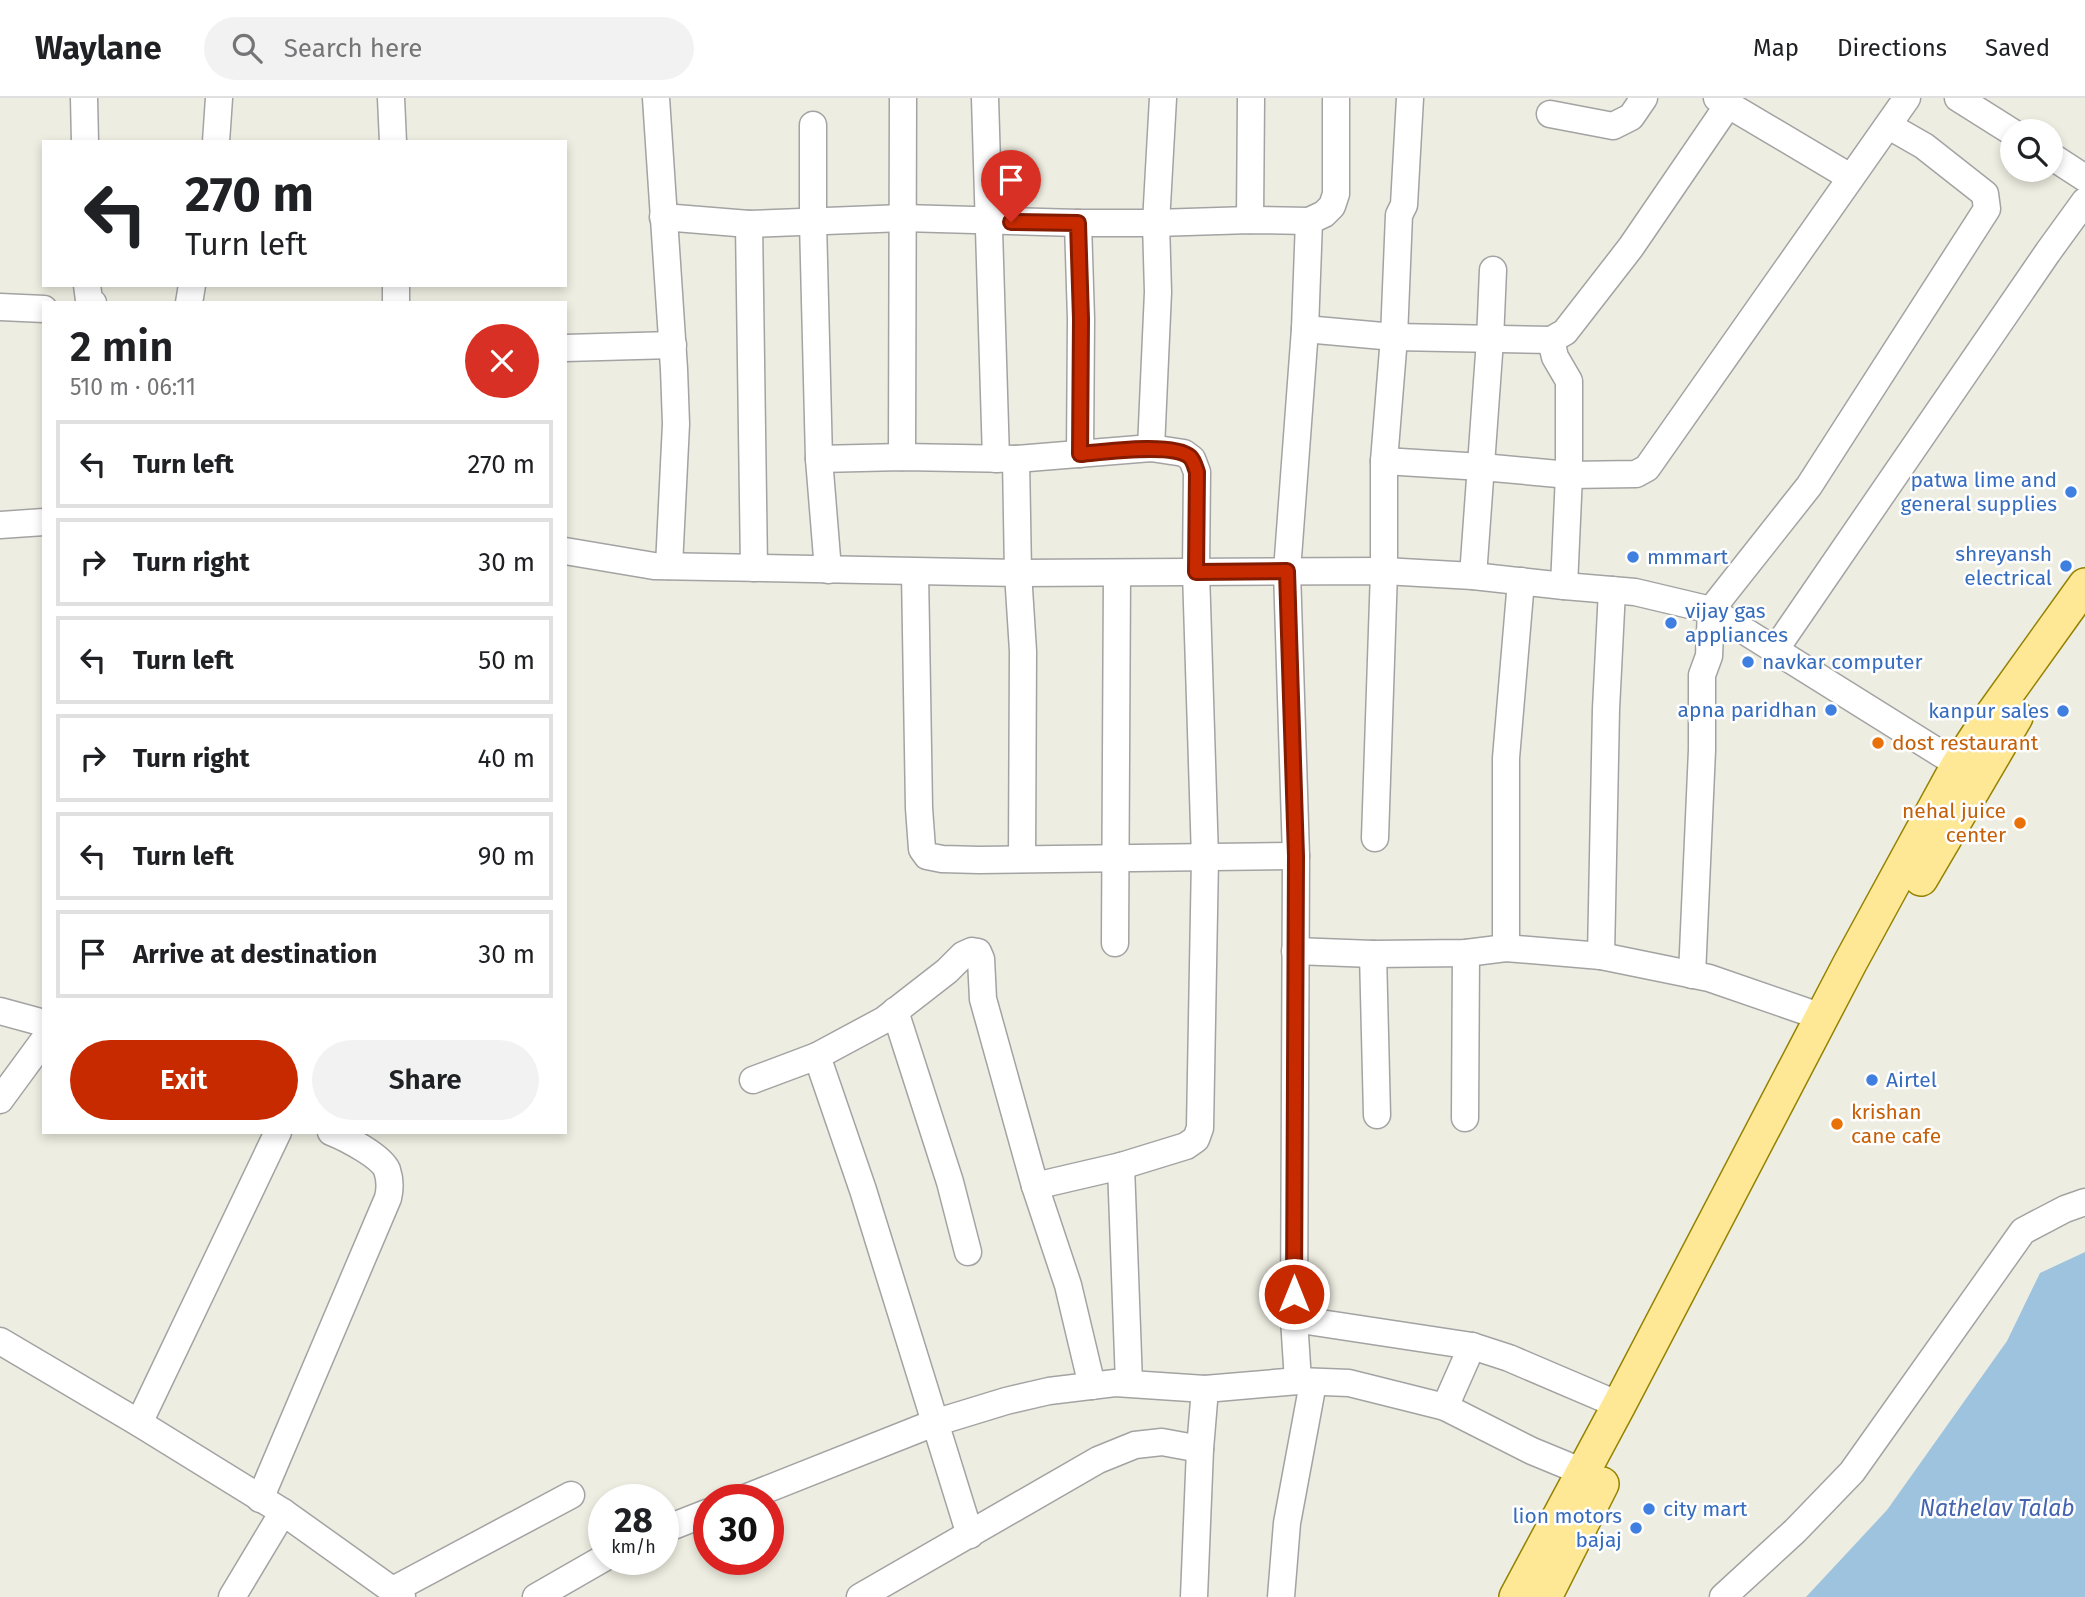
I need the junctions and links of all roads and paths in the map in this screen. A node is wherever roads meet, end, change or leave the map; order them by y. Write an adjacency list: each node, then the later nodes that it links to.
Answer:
1 (84, 98): 19 (street)
2 (219, 98): 20 (street)
3 (391, 98): 21 (street)
4 (656, 98): 26 (street)
5 (903, 98): 27 (street)
6 (985, 98): 31 (street)
7 (1163, 98): 33 (street)
8 (1251, 98): 28 (street)
9 (1336, 98): 29 (street)
10 (1410, 98): 39 (street)
11 (1644, 98): 15 (street)
12 (1907, 98): 18 (street)
13 (1958, 98): 16 (street)
14 (1723, 101): 23 (street); 41 (street)
15 (1550, 114)
16 (2000, 124)
17 (814, 125): 30 (street)
18 (1889, 126): 23 (street); 69 (street)
19 (85, 140)
20 (216, 140)
21 (393, 140)
22 (2063, 164): 24 (street)
23 (1850, 177): 51 (street)
24 (2085, 178)
25 (2085, 201): 71 (street)
26 (663, 217): 34 (street); 42 (street)
27 (903, 218): 30 (street); 31 (street); 46 (street)
28 (1250, 219): 29 (street); 33 (street)
29 (1309, 221): 38 (street)
30 (813, 222): 34 (street); 48 (street)
31 (989, 222): 32 (street); 47 (street)
32 (1078, 223): 33 (street); 45 (street)
33 (1156, 223): 44 (street)
34 (749, 224): 56 (street)
35 (1493, 270): 40 (street)
36 (0, 307): 37 (street)
37 (42, 309)
38 (1305, 330): 39 (street); 58 (street)
39 (1394, 337): 40 (street); 49 (street)
40 (1490, 340): 41 (street); 50 (street)
41 (1551, 340): 51 (street)
42 (673, 345): 43 (street); 55 (street)
43 (567, 348)
44 (1151, 448): 45 (street); 61 (street)
45 (1080, 454): 47 (street)
46 (902, 457): 47 (street); 48 (street)
47 (1006, 458): 62 (street)
48 (819, 459): 57 (street)
49 (1384, 461): 50 (street); 59 (street)
50 (1482, 467): 51 (street); 64 (street)
51 (1569, 475): 67 (street)
52 (42, 522): 53 (street)
53 (0, 525)
54 (567, 551): 55 (street)
55 (669, 566): 56 (street)
56 (754, 568): 57 (street)
57 (828, 570): 60 (street)
58 (1287, 571): 59 (street); 61 (street); 74 (street)
59 (1384, 571): 64 (street); 73 (street)
60 (915, 572): 62 (street); 76 (street)
61 (1196, 572): 63 (street); 75 (street)
62 (1018, 573): 63 (street); 76 (street)
63 (1117, 573): 77 (street)
64 (1473, 576): 65 (street)
65 (1521, 581): 67 (street); 79 (street)
66 (2085, 585): 72 (main road)
67 (1564, 586): 68 (street)
68 (1612, 590): 69 (street); 83 (street)
69 (1711, 610): 71 (street); 84 (street)
70 (2085, 621): 72 (main road)
71 (1774, 650): 72 (street)
72 (1968, 771): 87 (main road); 127 (main road)
73 (1375, 838)
74 (1296, 856): 75 (street); 80 (street)
75 (1205, 858): 77 (street); 97 (street)
76 (1022, 859): 77 (street)
77 (1114, 860): 78 (street)
78 (1115, 943)
79 (1506, 948): 81 (street); 83 (street)
80 (1295, 951): 82 (street); 101 (street)
81 (1466, 953): 82 (street); 94 (street)
82 (1373, 954): 93 (street)
83 (1601, 956): 84 (street)
84 (1692, 975): 87 (street)
85 (0, 1011): 88 (street)
86 (895, 1011): 90 (street); 98 (street); 100 (street)
87 (1822, 1017): 108 (main road)
88 (42, 1022)
89 (42, 1043): 92 (street)
90 (817, 1056): 91 (street); 111 (street)
91 (753, 1080)
92 (0, 1100)
93 (1377, 1115)
94 (1465, 1118)
95 (277, 1134): 110 (street)
96 (335, 1134): 116 (street)
97 (1121, 1166): 98 (street); 105 (street)
98 (1035, 1186): 106 (street)
99 (2085, 1202): 128 (street)
100 (968, 1252)
101 (1294, 1319): 103 (street); 104 (street)
102 (0, 1341): 110 (street)
103 (1472, 1346): 108 (street); 109 (street)
104 (1306, 1382): 107 (street); 109 (street); 125 (street)
105 (1129, 1383): 106 (street); 107 (street)
106 (1093, 1386): 111 (street)
107 (1205, 1389): 112 (street)
108 (1619, 1405): 113 (main road)
109 (1445, 1407): 113 (street)
110 (139, 1423): 116 (street)
111 (934, 1423): 114 (street); 118 (street)
112 (1200, 1449): 118 (street); 124 (street)
113 (1583, 1472): 126 (main road)
114 (780, 1484)
115 (570, 1494): 120 (street)
116 (260, 1499): 117 (street)
117 (283, 1512): 120 (street); 121 (street)
118 (970, 1535): 123 (street)
119 (588, 1567): 122 (street)
120 (398, 1594)
121 (232, 1597)
122 (536, 1597)
123 (860, 1597)
124 (1194, 1597)
125 (1281, 1597)
126 (1516, 1597)
127 (1545, 1597)
128 (1723, 1597)

